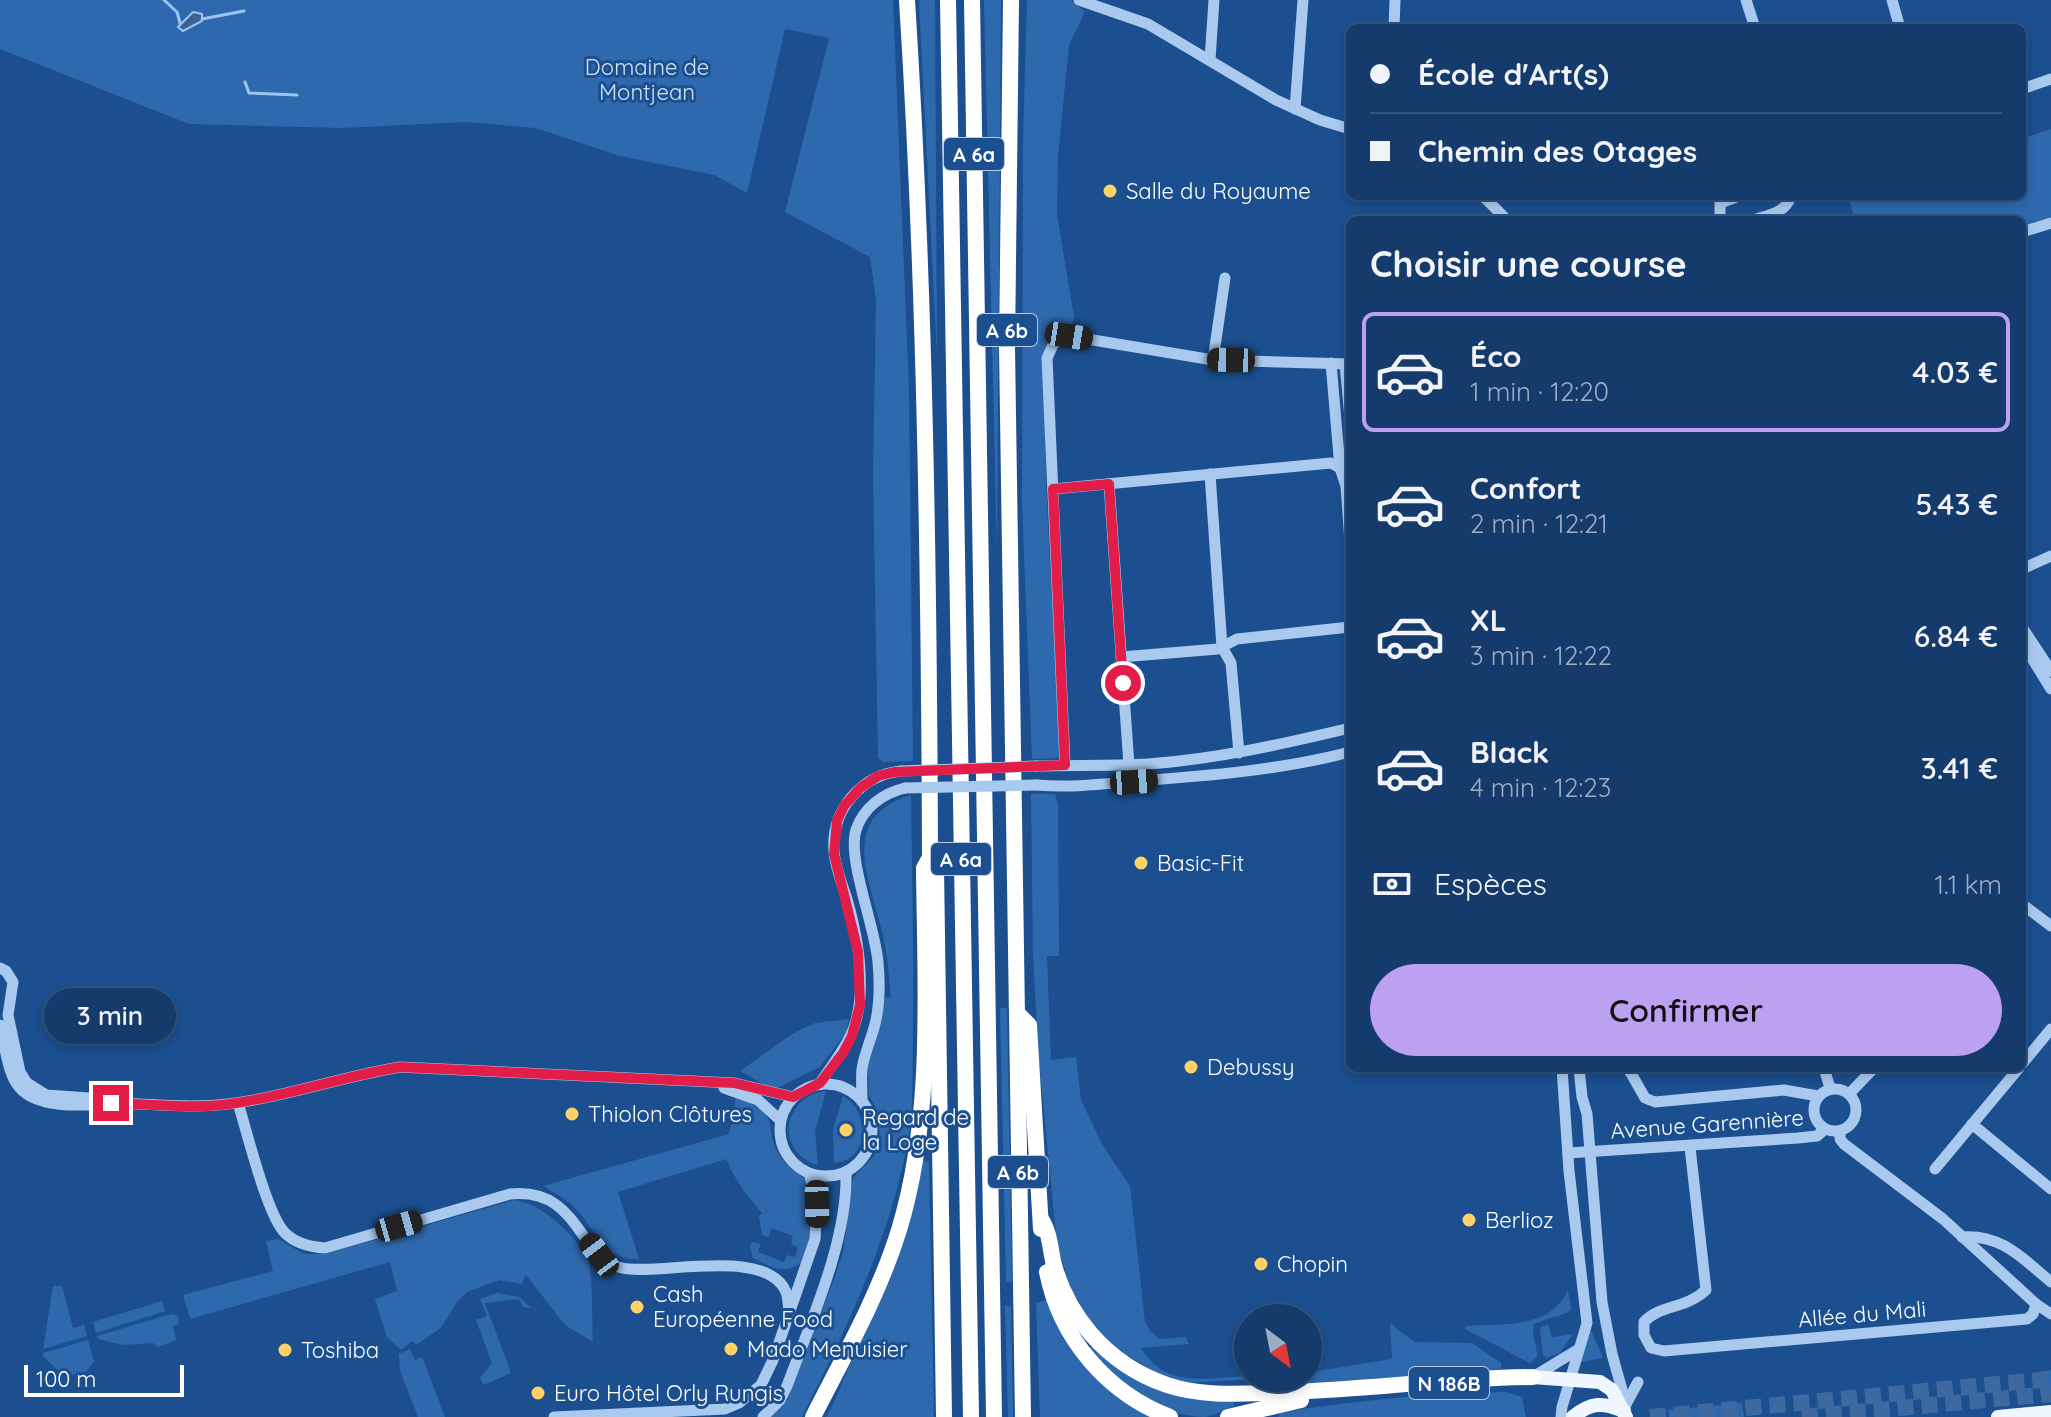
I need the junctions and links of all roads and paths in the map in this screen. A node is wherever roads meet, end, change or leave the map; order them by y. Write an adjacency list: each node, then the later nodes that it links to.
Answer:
1 (907, 0): 50 (highway)
2 (948, 0): 105 (highway, A 6a)
3 (972, 0): 106 (highway, A 6a)
4 (1011, 0): 56 (highway, A 6b)
5 (1079, 0): 14 (street)
6 (1214, 0): 14 (street)
7 (1303, 0): 17 (street)
8 (1395, 0): 11 (street)
9 (1746, 0): 12 (street)
10 (1892, 0): 13 (street)
11 (1394, 24)
12 (1754, 24)
13 (1899, 24)
14 (1210, 60): 17 (street)
15 (2051, 79): 16 (street)
16 (2026, 88)
17 (1295, 109): 18 (street)
18 (1346, 128)
19 (1487, 200): 22 (street)
20 (1728, 200): 23 (street)
21 (1790, 200): 24 (street)
22 (1503, 216)
23 (1720, 216)
24 (1764, 216)
25 (2051, 223): 26 (street)
26 (2026, 231)
27 (1225, 278): 28 (street)
28 (1213, 360): 29 (street); 35 (street)
29 (1331, 363): 30 (street); 31 (street)
30 (1346, 364)
31 (1340, 468): 32 (street); 34 (street)
32 (1210, 474): 33 (street); 40 (street)
33 (1109, 484): 35 (street); 42 (street)
34 (1346, 486)
35 (1053, 489): 48 (street)
36 (2051, 556): 37 (street)
37 (2026, 567)
38 (1346, 627): 40 (street)
39 (2026, 633): 43 (street)
40 (1222, 647): 42 (street); 46 (street)
41 (2026, 648): 44 (street)
42 (1121, 657): 49 (street)
43 (2051, 671)
44 (2051, 689)
45 (1346, 729): 46 (street)
46 (1239, 753): 49 (street)
47 (1346, 753): 73 (street, bridge)
48 (1065, 765): 49 (street); 67 (street, bridge)
49 (1129, 765)
50 (930, 857): 103 (highway); 104 (highway)
51 (2026, 907): 52 (street)
52 (2051, 926)
53 (1, 967): 54 (street)
54 (11, 994): 55 (street); 69 (street)
55 (0, 1001)
56 (1019, 1015): 86 (highway); 107 (highway, A 6b)
57 (0, 1025): 69 (street)
58 (2051, 1029): 59 (street)
59 (2026, 1059)
60 (1562, 1072): 80 (street)
61 (1579, 1072): 81 (street)
62 (1630, 1072): 71 (street)
63 (1825, 1072): 68 (street)
64 (1870, 1072): 70 (street)
65 (2015, 1072): 76 (street)
66 (704, 1083): 72 (street); 74 (street); 75 (street)
67 (820, 1083): 72 (street); 73 (street)
68 (1830, 1088): 70 (street); 71 (street)
69 (28, 1091): 74 (street)
70 (1850, 1093): 78 (street)
71 (1818, 1096): 77 (street)
72 (793, 1097): 75 (street)
73 (862, 1100): 83 (street)
74 (238, 1103): 89 (street)
75 (780, 1120): 84 (street)
76 (1972, 1124): 82 (street); 85 (street)
77 (1825, 1129): 78 (street); 79 (street, Avenue Garennière)
78 (1840, 1131): 87 (street)
79 (1690, 1147): 81 (street, Avenue Garennière); 91 (street, Allée du Mali)
80 (1568, 1153): 81 (street, Avenue Garennière); 94 (street)
81 (1589, 1153): 99 (street)
82 (1935, 1169)
83 (846, 1172): 84 (street); 102 (street)
84 (809, 1173): 88 (street)
85 (2051, 1189)
86 (1041, 1219): 98 (highway); 108 (highway)
87 (1962, 1237): 90 (street); 91 (street)
88 (802, 1274): 89 (street); 92 (street)
89 (772, 1276): 92 (street)
90 (2051, 1282)
91 (2036, 1304): 93 (street)
92 (789, 1310): 101 (street)
93 (2051, 1314)
94 (1580, 1349): 95 (street); 96 (street)
95 (1533, 1377): 96 (main road); 98 (highway, N 186B)
96 (1571, 1379): 99 (main road); 110 (street)
97 (1638, 1382): 99 (street)
98 (1366, 1389): 109 (highway, N 186B)
99 (1625, 1411): 111 (main road)
100 (2051, 1412): 112 (main road)
101 (554, 1417)
102 (763, 1417)
103 (813, 1417)
104 (944, 1417)
105 (971, 1417)
106 (994, 1417)
107 (1023, 1417)
108 (1170, 1417)
109 (1228, 1417)
110 (1561, 1417)
111 (1573, 1417)
112 (1998, 1417)

